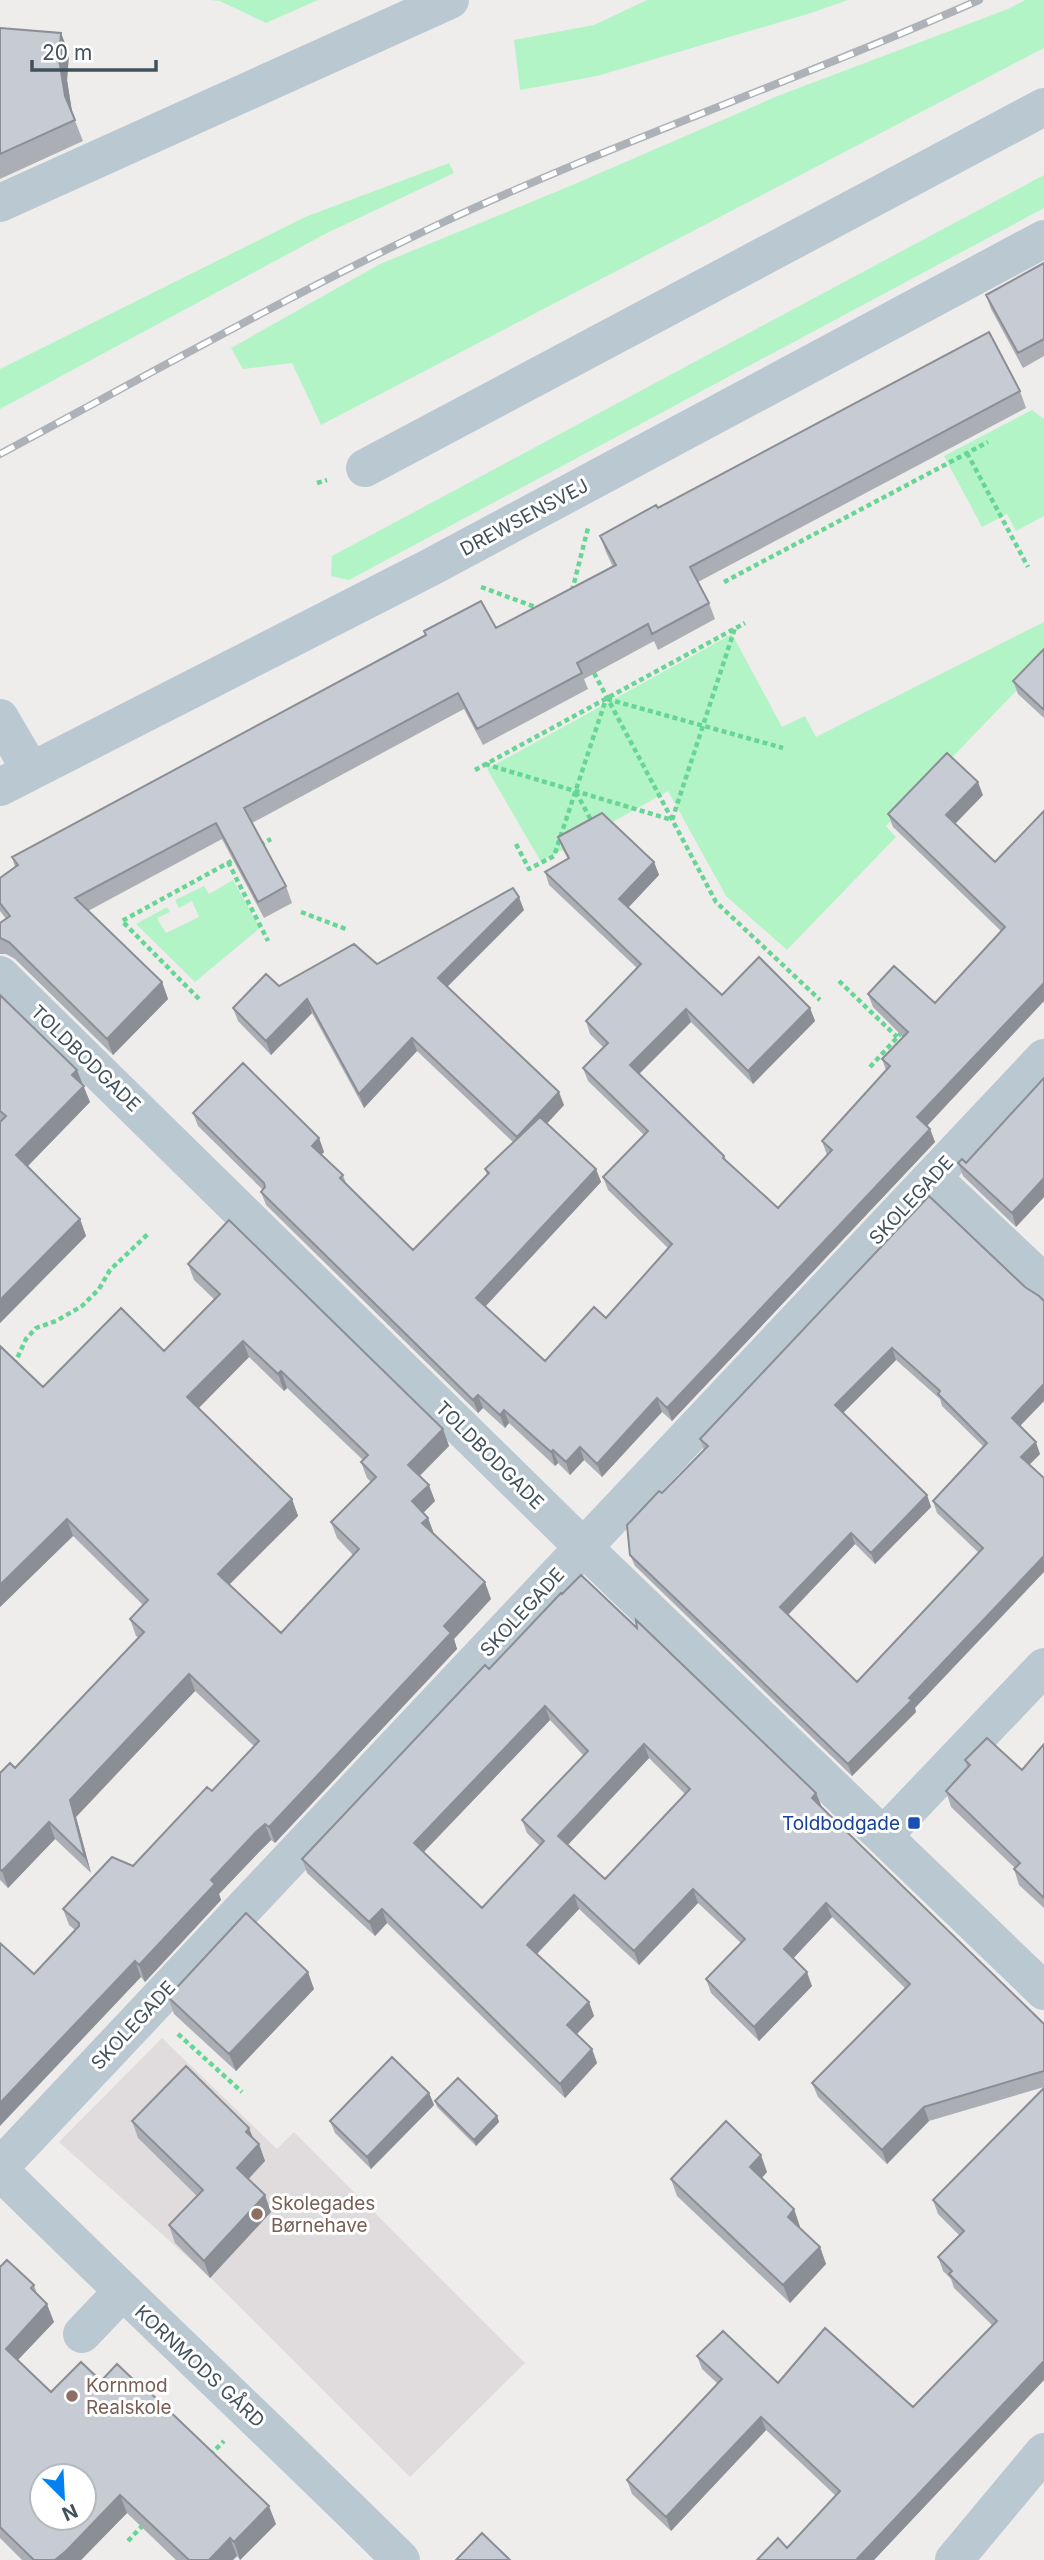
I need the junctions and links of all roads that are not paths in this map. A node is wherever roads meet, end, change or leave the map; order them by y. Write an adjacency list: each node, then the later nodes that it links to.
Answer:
1 (450, 0): 3 (street)
2 (1044, 107): 5 (street)
3 (0, 203)
4 (1044, 239): 7 (street, DREWSENSVEJ)
5 (365, 468)
6 (0, 718): 7 (street)
7 (16, 779)
8 (0, 975): 12 (street, TOLDBODGADE)
9 (1044, 1058): 10 (street, SKOLEGADE)
10 (932, 1177): 11 (street); 12 (street, SKOLEGADE)
11 (1044, 1283)
12 (583, 1547): 14 (street, TOLDBODGADE); 16 (street, SKOLEGADE)
13 (1044, 1667): 14 (street)
14 (883, 1836): 15 (street, TOLDBODGADE)
15 (1044, 1990)
16 (0, 2169): 17 (street, KORNMODS GÅRD)
17 (122, 2292): 18 (street); 20 (street, KORNMODS GÅRD)
18 (82, 2334)
19 (1044, 2452): 21 (street)
20 (401, 2560)
21 (954, 2560)

